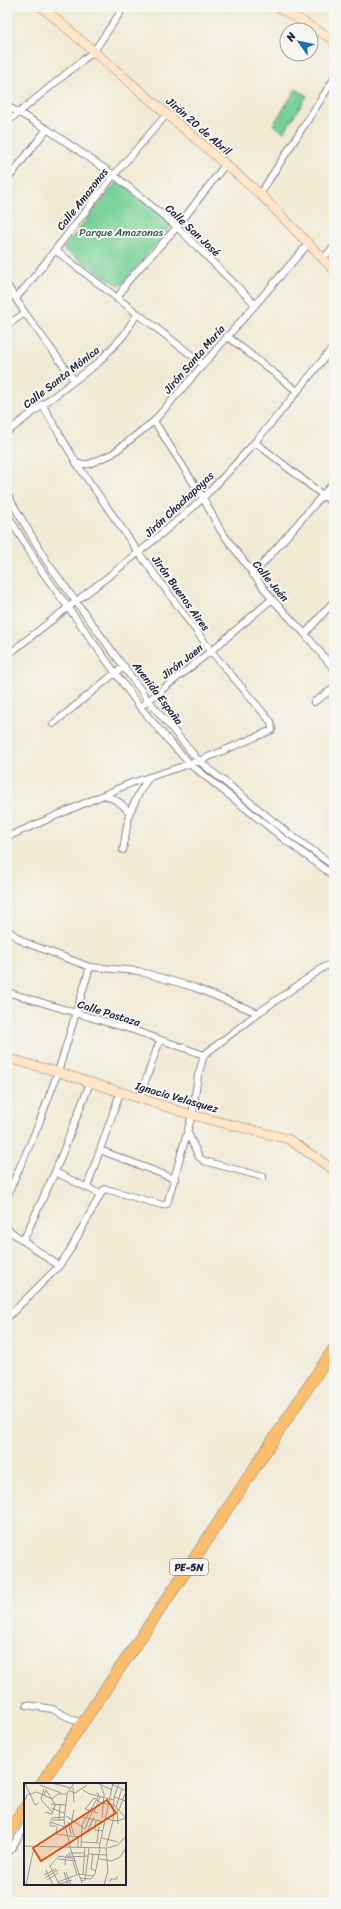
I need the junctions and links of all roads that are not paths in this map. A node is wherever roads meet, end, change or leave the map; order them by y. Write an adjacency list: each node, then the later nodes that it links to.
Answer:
1 (42, 7): 5 (main road, Jirón 20 de Abril)
2 (124, 7): 5 (street)
3 (278, 7): 4 (main road)
4 (334, 40)
5 (94, 51): 8 (street); 9 (main road, Jirón 20 de Abril)
6 (334, 80): 15 (street)
7 (7, 106): 8 (street, Calle San José)
8 (17, 112): 10 (street); 11 (street, Calle San José)
9 (167, 114): 12 (main road, Jirón 20 de Abril); 13 (street, Calle Amazonas)
10 (7, 122)
11 (47, 129): 13 (street, Calle San José); 14 (street)
12 (225, 165): 15 (main road, Jirón 20 de Abril); 16 (street)
13 (114, 175): 16 (street, Calle San José); 19 (street, Calle Amazonas)
14 (7, 180)
15 (260, 194): 17 (main road, Jirón 20 de Abril)
16 (177, 227): 24 (street); 25 (street, Calle San José)
17 (309, 243): 20 (main road, Jirón 20 de Abril); 25 (street, Jirón Santa María)
18 (334, 247): 20 (street)
19 (56, 250): 23 (street, Calle Amazonas); 24 (street)
20 (323, 258): 21 (main road, Jirón 20 de Abril)
21 (334, 270)
22 (7, 285): 23 (street)
23 (16, 298): 26 (street)
24 (117, 299): 27 (street)
25 (255, 304): 29 (street, Jirón Santa María)
26 (25, 313): 28 (street); 32 (street)
27 (137, 314): 31 (street); 32 (street, Calle Santa Mónica)
28 (7, 325)
29 (227, 336): 31 (street, Jirón Santa María); 33 (street)
30 (334, 346): 33 (street, Jirón Chachapoyas)
31 (203, 364): 35 (street, Jirón Santa María)
32 (74, 380): 34 (street, Calle Santa Mónica)
33 (297, 391): 37 (street, Jirón Chachapoyas)
34 (42, 404): 36 (street, Calle Santa Mónica); 38 (street, Jirón Buenos Aires)
35 (154, 421): 38 (street, Jirón Santa María); 42 (street, Calle Jaén)
36 (7, 432)
37 (255, 442): 41 (street); 42 (street, Jirón Chachapoyas)
38 (77, 464): 45 (street, Jirón Buenos Aires)
39 (334, 482): 41 (street)
40 (7, 494): 49 (street, Avenida España)
41 (323, 496): 43 (street); 46 (street)
42 (203, 498): 45 (street, Jirón Chachapoyas); 46 (street, Calle Jaén)
43 (334, 504)
44 (7, 514): 50 (street, Avenida España)
45 (139, 553): 49 (street, Jirón Chachapoyas); 53 (street, Jirón Buenos Aires)
46 (253, 575): 47 (street, Calle Jaén)
47 (272, 599): 51 (street, Calle Jaén); 53 (street, Jirón Jaen)
48 (334, 601): 51 (street)
49 (76, 602): 50 (street, Jirón Chachapoyas); 54 (street, Avenida España)
50 (68, 607): 52 (street, Jirón Chachapoyas); 56 (street, Avenida España)
51 (305, 634): 55 (street, Calle Jaén)
52 (13, 651)
53 (211, 651): 58 (street, Jirón Jaen); 62 (street, Jirón Buenos Aires)
54 (125, 667): 56 (street); 58 (street, Avenida España)
55 (334, 669)
56 (115, 673): 60 (street, Avenida España); 61 (street)
57 (334, 688): 59 (street)
58 (148, 700): 60 (street, Jirón Jaen); 62 (street, Avenida España)
59 (314, 702)
60 (140, 706): 63 (street, Avenida España)
61 (53, 724)
62 (199, 761): 63 (street); 69 (street, Avenida España)
63 (190, 764): 64 (street); 70 (street, Avenida España)
64 (149, 777): 65 (street); 66 (street)
65 (105, 795): 66 (street); 67 (street)
66 (129, 814): 68 (street)
67 (7, 837)
68 (123, 850)
69 (334, 866)
70 (334, 876)
71 (7, 930): 72 (street)
72 (90, 967): 75 (street); 76 (street)
73 (334, 968): 75 (street)
74 (7, 992): 76 (street, Calle Pastaza)
75 (258, 1013): 78 (street)
76 (76, 1014): 77 (street, Calle Pastaza); 80 (street)
77 (160, 1040): 78 (street, Calle Pastaza); 83 (street)
78 (204, 1055): 84 (street)
79 (8, 1061): 80 (main road, Ignacia Velasquez)
80 (58, 1072): 81 (main road, Ignacia Velasquez); 93 (street)
81 (90, 1083): 82 (main road, Ignacia Velasquez); 88 (street)
82 (120, 1093): 83 (main road, Ignacia Velasquez); 86 (street)
83 (139, 1099): 84 (main road, Ignacia Velasquez)
84 (192, 1115): 85 (street); 87 (main road, Ignacia Velasquez)
85 (188, 1133): 89 (street); 90 (street)
86 (100, 1150): 90 (street); 91 (street)
87 (334, 1170)
88 (55, 1172): 91 (street); 95 (street)
89 (263, 1177)
90 (175, 1179): 92 (street)
91 (87, 1187): 92 (street)
92 (100, 1194): 96 (street)
93 (7, 1196)
94 (7, 1229): 95 (street)
95 (23, 1241): 96 (street)
96 (59, 1266): 97 (street)
97 (7, 1318)
98 (334, 1348): 100 (highway, PE-5N)
99 (27, 1705): 100 (street)
100 (82, 1724): 101 (highway, PE-5N)
101 (42, 1783)
102 (24, 1808): 104 (highway)
103 (24, 1829): 105 (street)
104 (7, 1834)
105 (7, 1855)

